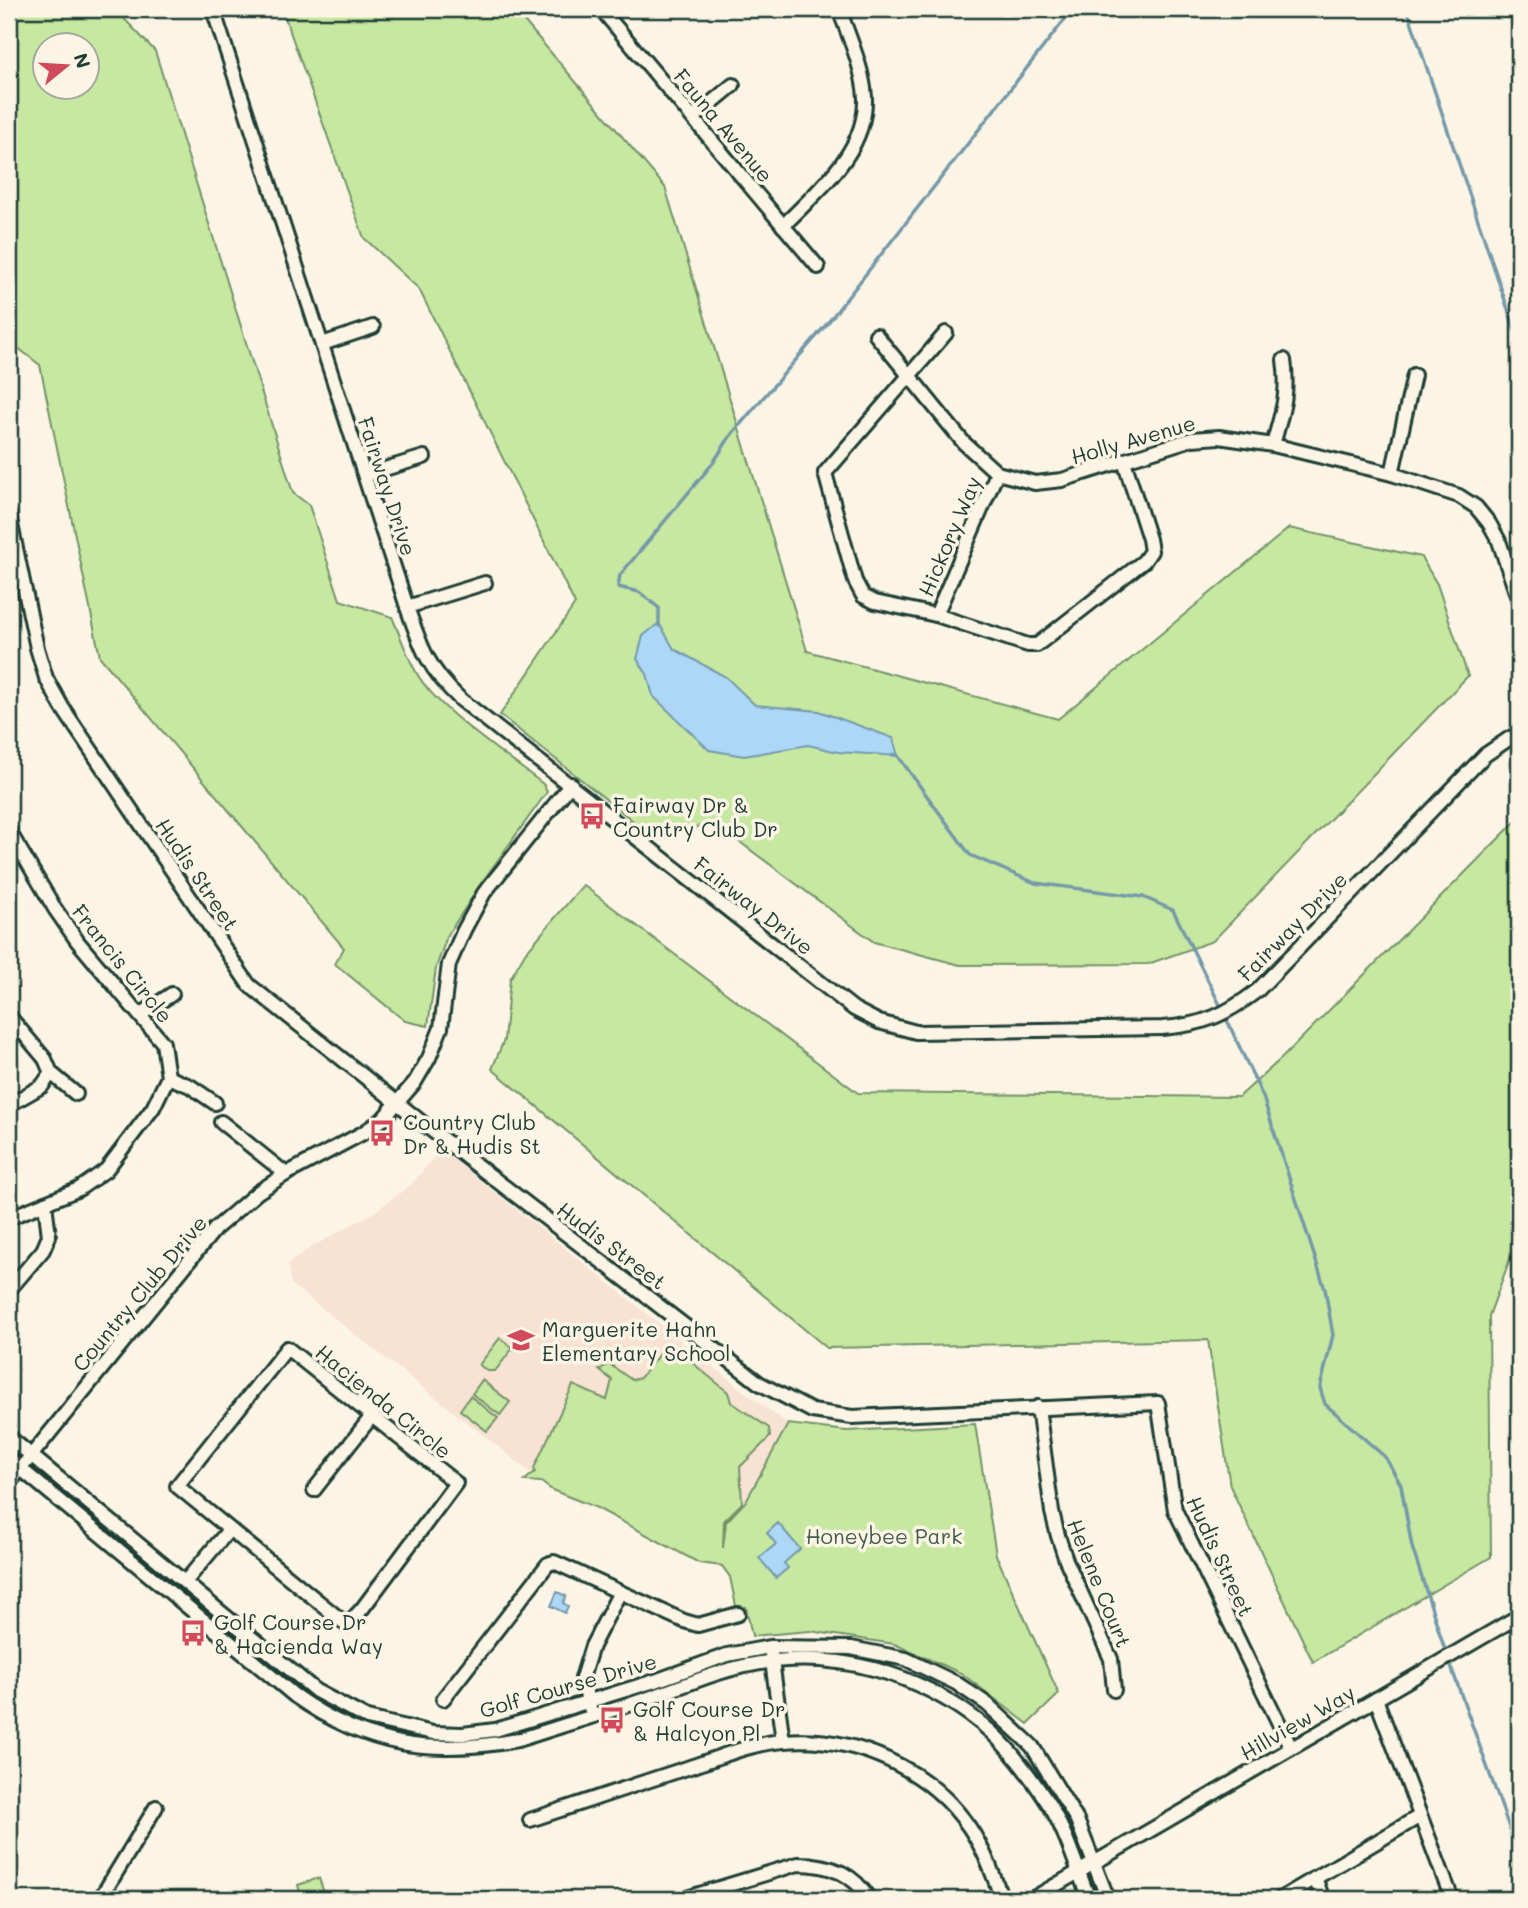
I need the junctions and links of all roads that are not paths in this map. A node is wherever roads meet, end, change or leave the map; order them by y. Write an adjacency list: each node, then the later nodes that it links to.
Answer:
1 (213, 9): 11 (street, Fairway Drive)
2 (839, 9): 6 (street)
3 (608, 11): 5 (street, Fauna Avenue)
4 (733, 85): 5 (street)
5 (693, 118): 6 (street, Fauna Avenue)
6 (783, 226): 7 (street, Fauna Avenue)
7 (818, 267)
8 (373, 327): 11 (street)
9 (946, 333): 14 (street)
10 (876, 335): 14 (street, Holly Avenue)
11 (322, 344): 20 (street, Fairway Drive)
12 (1284, 360): 15 (street)
13 (1414, 375): 19 (street)
14 (907, 376): 18 (street, Holly Avenue); 27 (street)
15 (1273, 445): 17 (street, Holly Avenue); 19 (street, Holly Avenue)
16 (424, 457): 20 (street)
17 (1124, 461): 18 (street, Holly Avenue); 27 (street)
18 (997, 473): 27 (street, Hickory Way)
19 (1392, 474): 25 (street, Holly Avenue)
20 (365, 475): 26 (street, Fairway Drive)
21 (9, 516): 22 (street, Hudis Street)
22 (22, 581): 24 (street); 38 (street, Hudis Street)
23 (485, 583): 26 (street)
24 (9, 584)
25 (1519, 601)
26 (407, 607): 29 (street, Fairway Drive)
27 (936, 615)
28 (1519, 735): 29 (street, Fairway Drive)
29 (571, 784): 38 (street, Country Club Drive)
30 (9, 831): 32 (street, Francis Circle)
31 (172, 994): 32 (street)
32 (139, 1015): 35 (street, Francis Circle)
33 (9, 1016): 34 (street)
34 (51, 1073): 36 (street); 39 (street)
35 (168, 1077): 37 (street); 42 (street)
36 (76, 1094)
37 (215, 1102)
38 (397, 1103): 41 (street, Country Club Drive); 45 (street, Hudis Street)
39 (9, 1105)
40 (221, 1122): 41 (street)
41 (286, 1174): 48 (street, Country Club Drive)
42 (45, 1203): 43 (street); 44 (street)
43 (9, 1218)
44 (9, 1290)
45 (1038, 1407): 60 (street, Helene Court); 66 (street, Hudis Street)
46 (372, 1416): 52 (street); 53 (street, Hacienda Circle); 53 (street, Hacienda Circle)
47 (9, 1437): 48 (street, Golf Course Drive)
48 (31, 1457): 50 (street, Country Club Drive); 54 (street, Golf Course Drive)
49 (9, 1459): 50 (street, Golf Course Drive)
50 (20, 1469): 51 (street, Country Club Drive); 64 (street, Golf Course Drive)
51 (9, 1483)
52 (314, 1490)
53 (229, 1530): 54 (street)
54 (185, 1582): 63 (street, Golf Course Drive)
55 (620, 1592): 56 (street); 61 (street); 63 (street)
56 (738, 1614)
57 (1519, 1616): 62 (street, Hillview Way)
58 (770, 1647): 59 (street); 63 (street, Golf Course Drive); 70 (street, Golf Course Drive)
59 (772, 1662): 64 (street, Golf Course Drive); 65 (street); 71 (street, Golf Course Drive)
60 (1114, 1690)
61 (443, 1699)
62 (1376, 1699): 66 (street, Hillview Way); 68 (street)
63 (588, 1701): 64 (street)
64 (593, 1715)
65 (783, 1741): 69 (street); 76 (street)
66 (1292, 1748): 70 (street, Hillview Way)
67 (156, 1807): 73 (street)
68 (1420, 1816): 72 (street); 82 (street)
69 (530, 1820)
70 (1095, 1862): 71 (street, Hillview Way); 79 (street, Golf Course Drive)
71 (1078, 1872): 77 (street, Hillview Way); 78 (street, Golf Course Drive)
72 (1315, 1878): 80 (street); 81 (street)
73 (100, 1899)
74 (684, 1899): 75 (street)
75 (869, 1899)
76 (1002, 1899)
77 (1032, 1899)
78 (1088, 1899)
79 (1108, 1899)
80 (1280, 1899)
81 (1323, 1899)
82 (1452, 1899)

